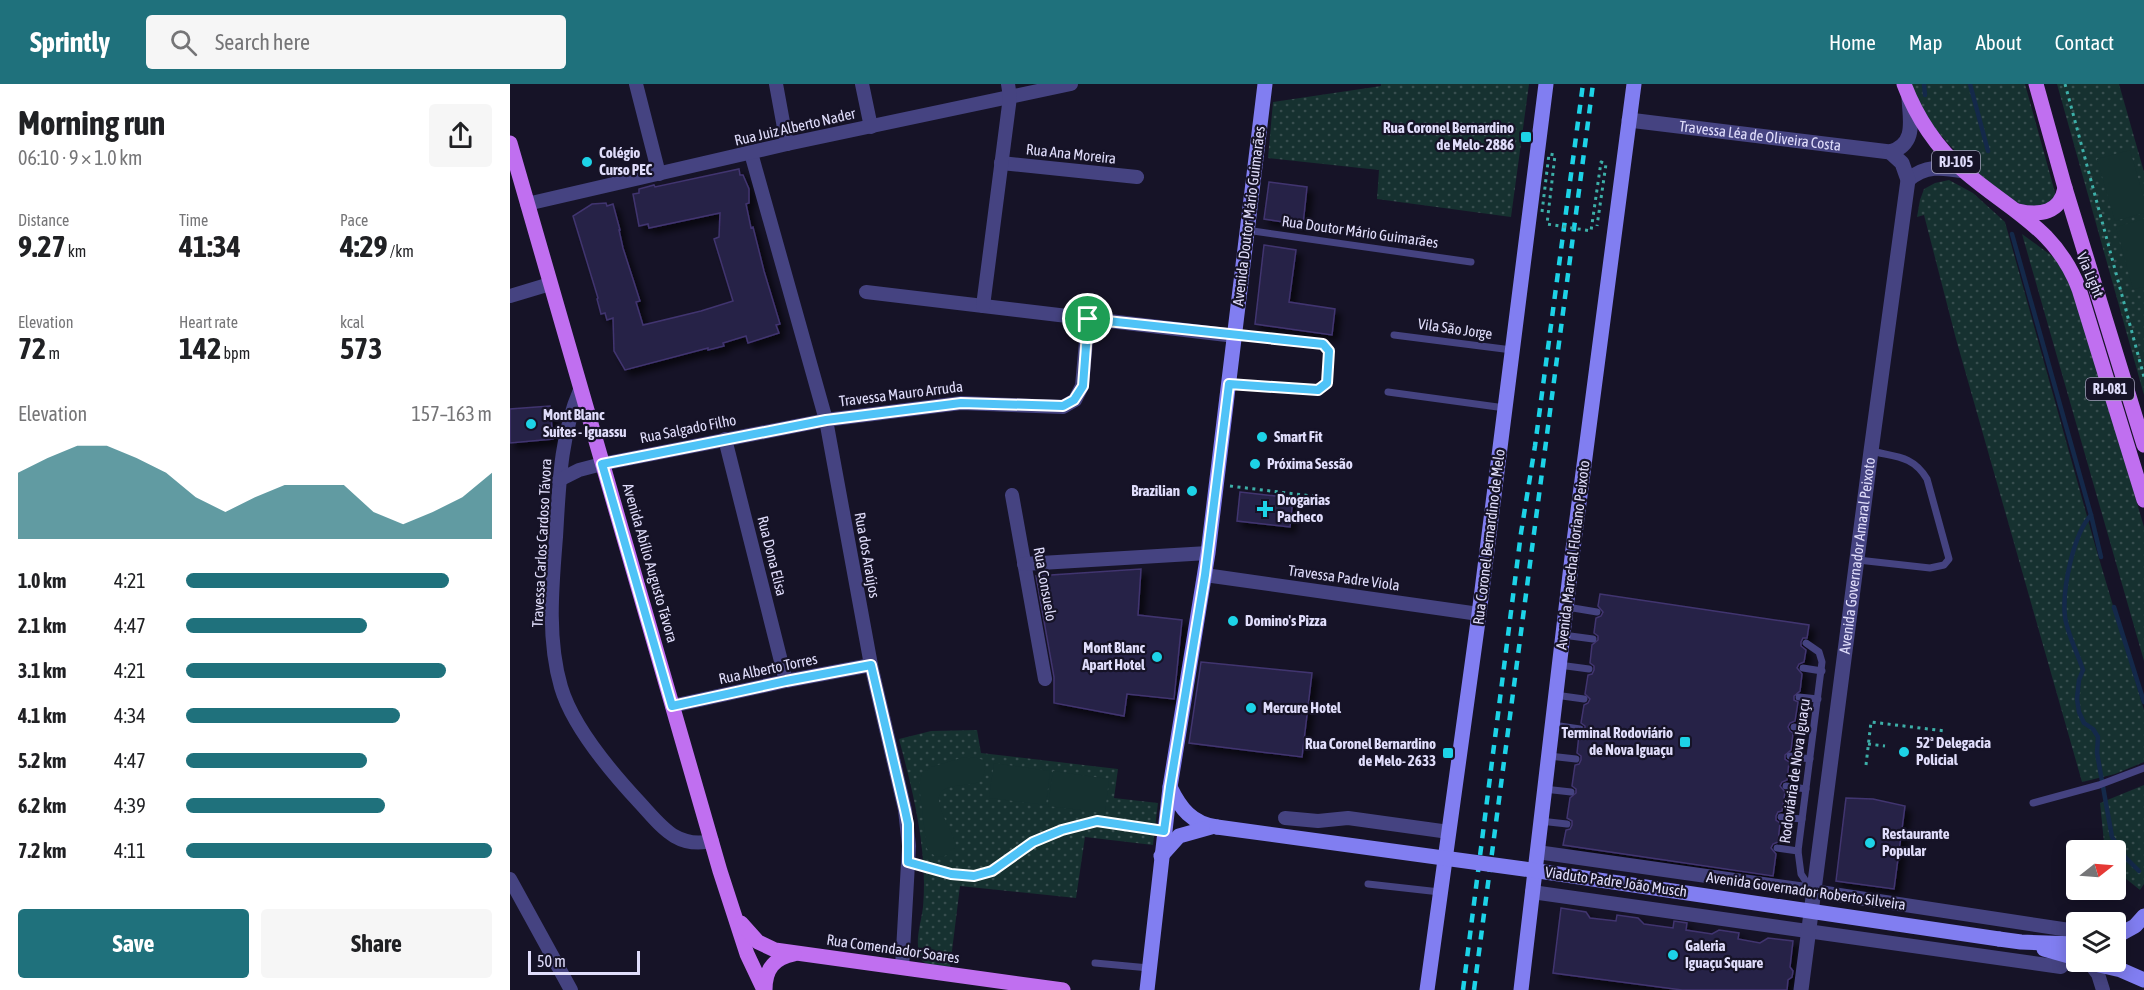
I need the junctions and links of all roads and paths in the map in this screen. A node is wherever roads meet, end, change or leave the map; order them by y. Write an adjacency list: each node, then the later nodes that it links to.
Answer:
1 (636, 84): 20 (street)
2 (776, 84): 15 (street)
3 (862, 84): 13 (street)
4 (1071, 84): 10 (street, Rua Juiz Alberto Nader)
5 (1265, 84): 28 (main road, Avenida Doutor Mário Guimarães)
6 (1546, 84): 37 (main road, Rua Coronel Bernardino de Melo)
7 (1634, 84): 12 (main road, Avenida Marechal Floriano Peixoto)
8 (2036, 84): 23 (main road, Via Light)
9 (2065, 84): 38 (path)
10 (1009, 91): 13 (street, Rua Juiz Alberto Nader); 18 (street)
11 (1907, 91): 16 (street); 19 (main road, Via Light / RJ-105)
12 (1629, 120): 16 (street, Travessa Léa de Oliveira Costa); 57 (main road, Avenida Marechal Floriano Peixoto)
13 (871, 127): 15 (street, Rua Juiz Alberto Nader)
14 (510, 143): 24 (main road, Avenida Abílio Augusto Távora)
15 (787, 144): 17 (street, Rua Juiz Alberto Nader)
16 (1890, 152): 22 (street)
17 (752, 153): 20 (street, Rua Juiz Alberto Nader); 43 (street, Rua dos Araújos)
18 (1001, 163): 21 (street, Rua Ana Moreira); 33 (street)
19 (1963, 171): 22 (street); 25 (main road, Via Light / RJ-105)
20 (659, 174): 24 (street, Rua Juiz Alberto Nader)
21 (1137, 177)
22 (1908, 180): 46 (street, Avenida Governador Amaral Peixoto)
23 (2065, 188): 25 (main road); 45 (main road, Via Light / RJ-081)
24 (527, 204): 30 (main road, Avenida Abílio Augusto Távora)
25 (2018, 211): 52 (main road, Via Light / RJ-081)
26 (1542, 212): 27 (path, bridge)
27 (1597, 226)
28 (1246, 230): 29 (lane, Rua Doutor Mário Guimarães); 36 (main road, Avenida Doutor Mário Guimarães)
29 (1471, 262)
30 (550, 284): 32 (street); 40 (main road, Avenida Abílio Augusto Távora)
31 (866, 292): 33 (street)
32 (510, 296)
33 (983, 306): 34 (street)
34 (1088, 319): 36 (street); 43 (street, Travessa Mauro Arruda)
35 (1394, 335): 37 (lane, Vila São Jorge)
36 (1235, 336): 39 (main road, Avenida Doutor Mário Guimarães); 39 (lane)
37 (1512, 350): 42 (main road, Rua Coronel Bernardino de Melo)
38 (2144, 377)
39 (1229, 384): 49 (main road, Avenida Doutor Mário Guimarães)
40 (580, 390): 47 (main road, Avenida Abílio Augusto Távora); 48 (street, Travessa Carlos Cardoso Távora)
41 (1388, 392): 42 (lane)
42 (1505, 408): 59 (main road, Rua Coronel Bernardino de Melo)
43 (826, 420): 44 (street, Rua Salgado Filho); 63 (street, Rua dos Araújos)
44 (725, 439): 47 (street, Rua Salgado Filho); 69 (street, Rua Dona Elisa)
45 (2144, 445)
46 (1871, 451): 54 (street, Avenida Governador Amaral Peixoto); 54 (lane)
47 (602, 464): 48 (street, Rua Salgado Filho); 74 (main road, Avenida Abílio Augusto Távora)
48 (559, 480): 102 (street, Travessa Carlos Cardoso Távora)
49 (1217, 484): 51 (path); 53 (main road, Avenida Doutor Mário Guimarães)
50 (1012, 495): 55 (street, Rua Consuelo)
51 (1320, 496)
52 (2144, 500)
53 (1208, 554): 55 (street); 56 (main road, Avenida Doutor Mário Guimarães)
54 (1858, 560): 110 (street, Avenida Governador Amaral Peixoto)
55 (1024, 564): 68 (street, Rua Consuelo)
56 (1205, 575): 59 (street, Travessa Padre Viola); 89 (main road, Avenida Doutor Mário Guimarães)
57 (1566, 607): 58 (lane); 60 (main road, Avenida Marechal Floriano Peixoto)
58 (1597, 612)
59 (1479, 614): 101 (main road, Rua Coronel Bernardino de Melo)
60 (1563, 635): 61 (lane); 64 (main road, Avenida Marechal Floriano Peixoto)
61 (1593, 639)
62 (1806, 643): 67 (lane, Rodoviária de Nova Iguaçu)
63 (871, 665): 69 (street, Rua Alberto Torres); 107 (street, Rua dos Araújos)
64 (1559, 665): 66 (lane); 70 (main road, Avenida Marechal Floriano Peixoto)
65 (1803, 668): 67 (lane)
66 (1589, 669)
67 (1822, 671): 73 (lane, Rodoviária de Nova Iguaçu)
68 (1045, 679)
69 (786, 681): 74 (street, Rua Alberto Torres)
70 (1555, 695): 72 (lane); 75 (main road, Avenida Marechal Floriano Peixoto)
71 (1799, 696): 73 (lane)
72 (1584, 699)
73 (1818, 699): 78 (lane, Rodoviária de Nova Iguaçu)
74 (672, 706): 102 (main road, Avenida Abílio Augusto Távora)
75 (1552, 725): 77 (lane); 82 (main road, Avenida Marechal Floriano Peixoto)
76 (1794, 727): 78 (lane)
77 (1580, 729)
78 (1814, 730): 85 (lane, Rodoviária de Nova Iguaçu)
79 (1945, 731): 80 (path)
80 (1868, 744): 81 (path); 86 (path)
81 (1885, 746)
82 (1548, 756): 84 (lane); 90 (main road, Avenida Marechal Floriano Peixoto)
83 (1790, 756): 85 (lane)
84 (1576, 759)
85 (1810, 759): 91 (lane, Rodoviária de Nova Iguaçu)
86 (1866, 765)
87 (2144, 768): 93 (lane)
88 (1786, 786): 91 (lane)
89 (1170, 787): 99 (main road, Viaduto Padre João Musch); 100 (main road, Avenida Doutor Mário Guimarães)
90 (1544, 789): 92 (lane); 97 (main road, Avenida Marechal Floriano Peixoto)
91 (1806, 789): 96 (lane, Rodoviária de Nova Iguaçu)
92 (1571, 792)
93 (2033, 803)
94 (1781, 817): 96 (lane)
95 (1285, 818): 101 (street)
96 (1802, 819): 104 (lane, Rodoviária de Nova Iguaçu)
97 (1540, 821): 98 (lane); 105 (main road, Avenida Marechal Floriano Peixoto)
98 (1567, 824)
99 (1214, 827): 106 (main road, Viaduto Padre João Musch); 118 (main road, Viaduto Padre João Musch, bridge)
100 (1164, 831): 106 (main road, Avenida Doutor Mário Guimarães); 107 (path)
101 (1449, 832): 111 (main road, Rua Coronel Bernardino de Melo)
102 (712, 841): 113 (main road, Avenida Abílio Augusto Távora)
103 (1777, 849): 104 (lane)
104 (1798, 851): 110 (lane, Rodoviária de Nova Iguaçu)
105 (1537, 852): 110 (street, Avenida Governador Roberto Silveira); 112 (main road, Avenida Marechal Floriano Peixoto)
106 (1161, 856): 125 (main road, Avenida Doutor Mário Guimarães)
107 (908, 862): 124 (street, Rua dos Araújos)
108 (510, 879): 129 (street)
109 (1368, 884): 111 (lane)
110 (1813, 891): 115 (street, Avenida Governador Roberto Silveira); 117 (street, Avenida Governador Amaral Peixoto)
111 (1441, 892): 133 (main road, Rua Coronel Bernardino de Melo)
112 (1532, 892): 117 (street); 134 (main road, Avenida Marechal Floriano Peixoto)
113 (734, 911): 120 (main road, Rua Comendador Soares); 130 (main road, Avenida Abílio Augusto Távora)
114 (2144, 916): 116 (main road)
115 (2066, 929)
116 (2126, 931)
117 (1808, 932): 123 (street); 135 (street, Avenida Governador Amaral Peixoto)
118 (2021, 942): 119 (main road, Viaduto Padre João Musch); 121 (main road, Viaduto Padre João Musch)
119 (2066, 944)
120 (794, 954): 124 (main road, Rua Comendador Soares); 130 (main road)
121 (2066, 955)
122 (1095, 963): 125 (lane)
123 (2061, 967)
124 (902, 968): 131 (main road, Rua Comendador Soares)
125 (1149, 968): 132 (main road, Avenida Doutor Mário Guimarães)
126 (2096, 972): 136 (street)
127 (2126, 972): 128 (main road)
128 (2144, 980)
129 (571, 990)
130 (765, 990)
131 (1063, 990)
132 (1147, 990)
133 (1428, 990)
134 (1521, 990)
135 (1802, 990)
136 (2103, 990)

